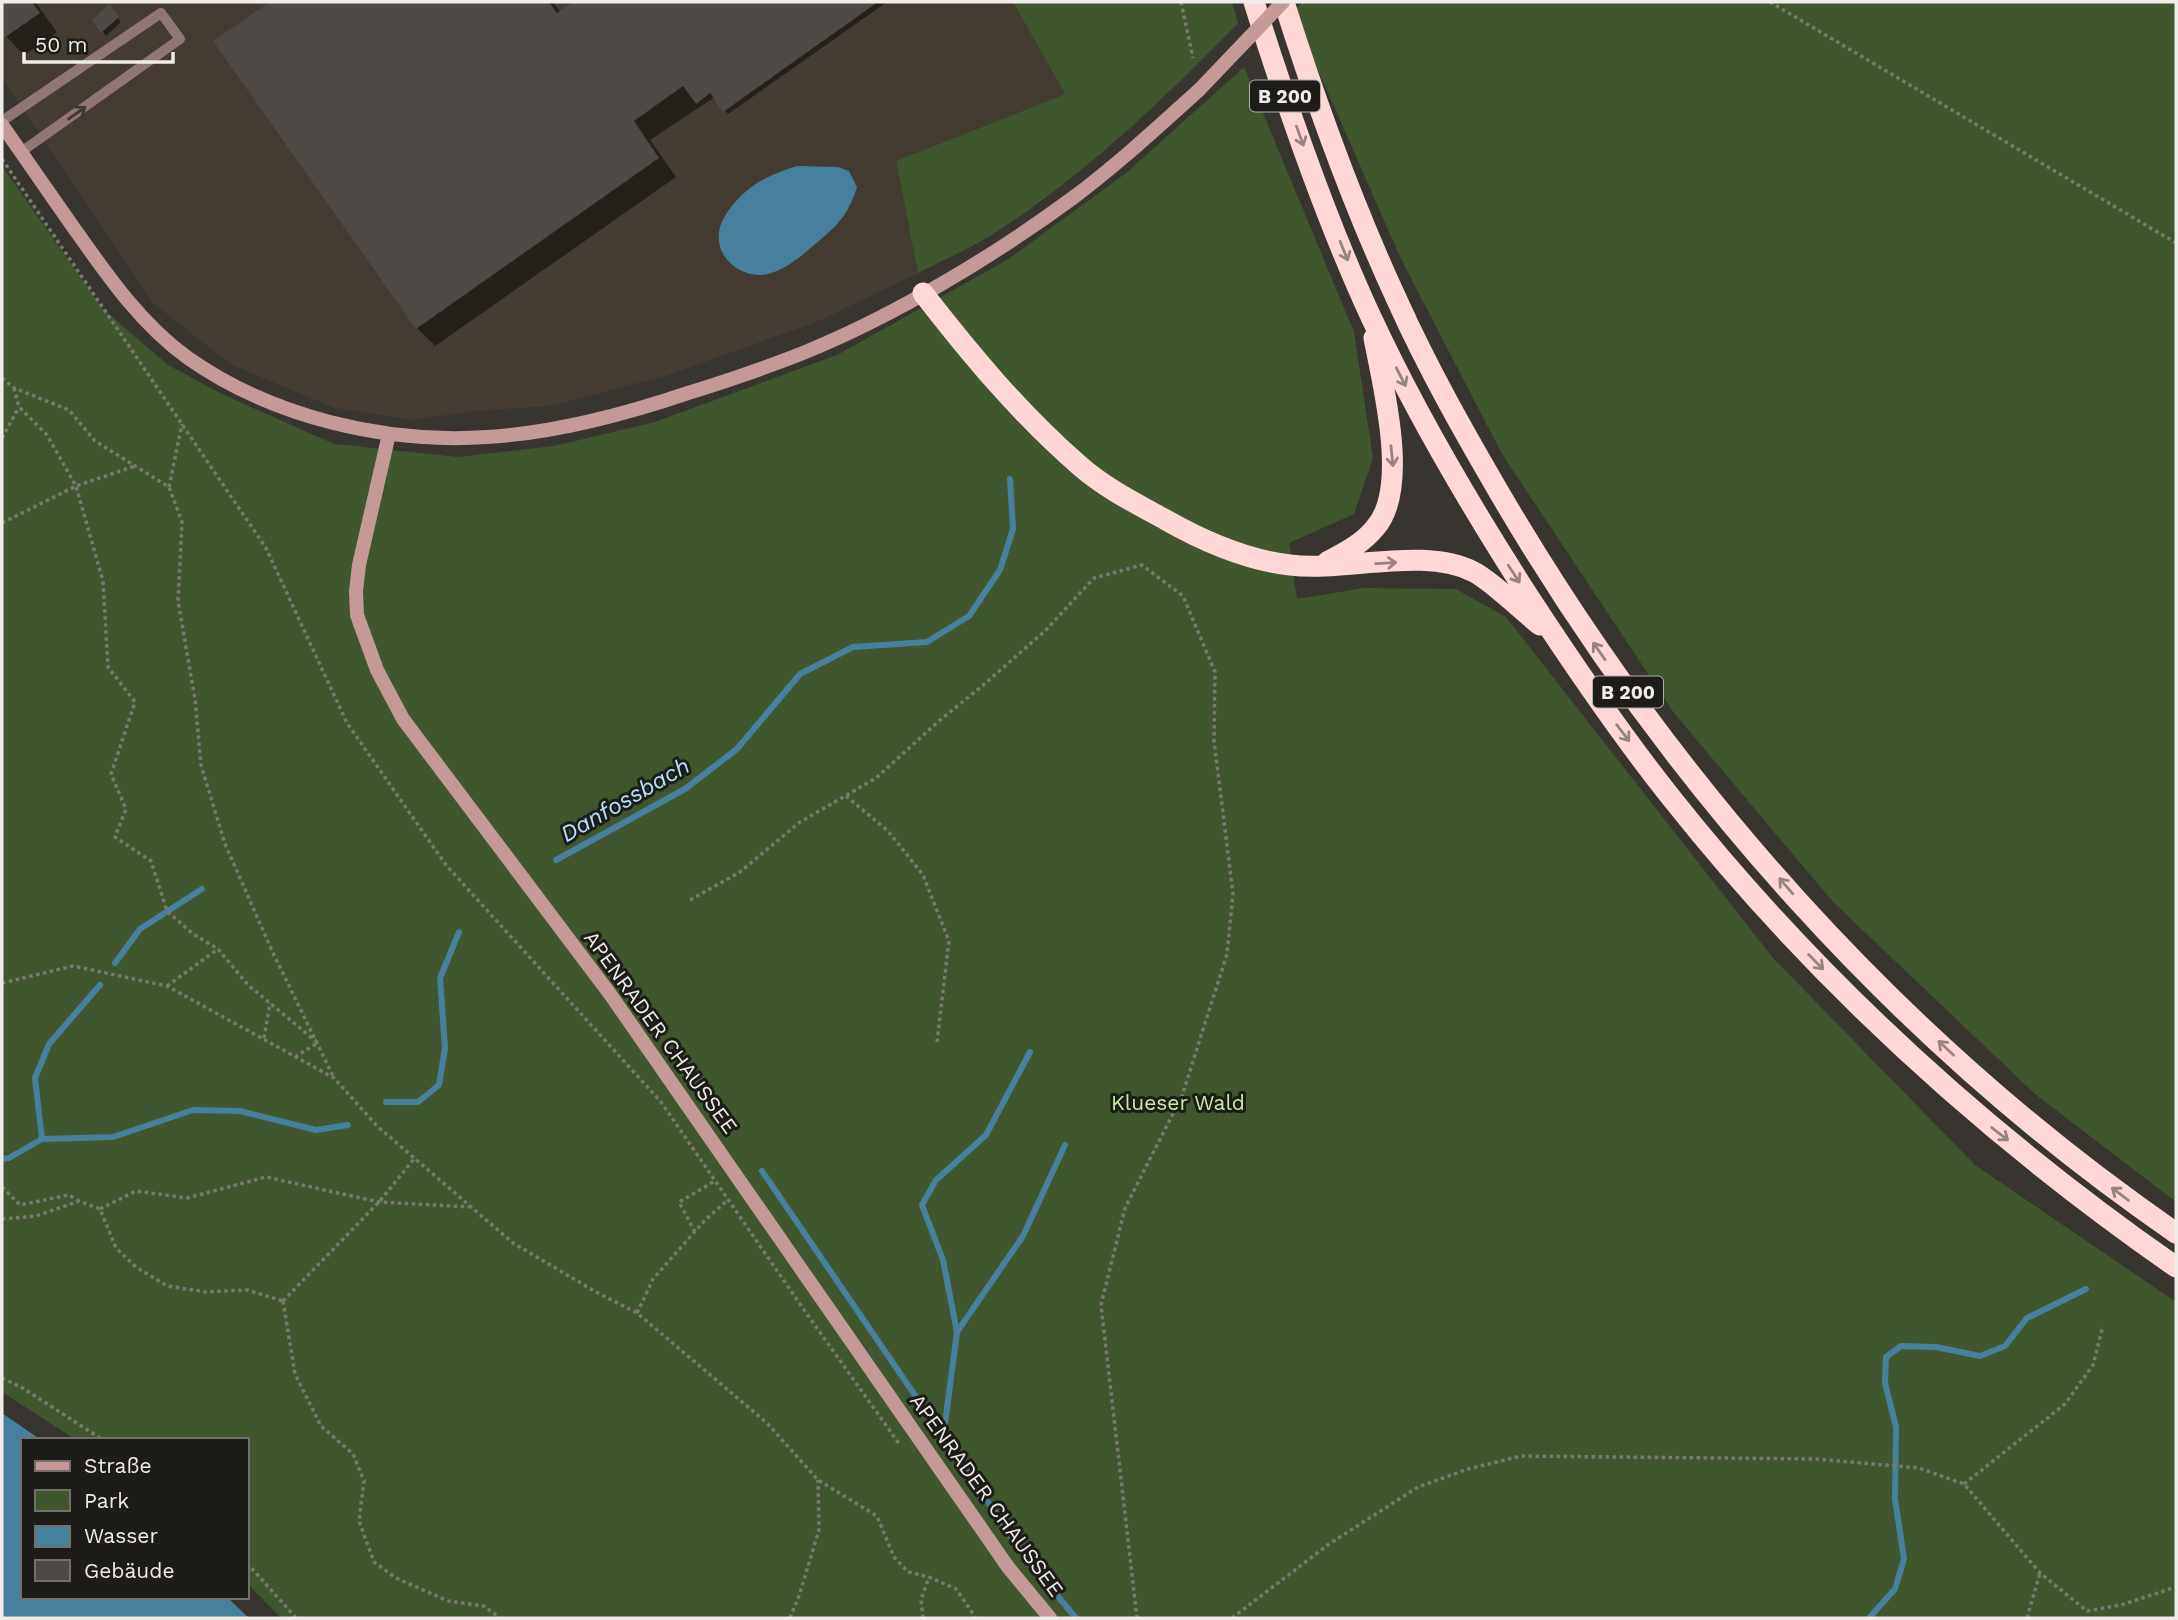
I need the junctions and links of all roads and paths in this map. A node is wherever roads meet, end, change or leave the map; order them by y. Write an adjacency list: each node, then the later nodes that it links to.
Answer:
1 (1181, 2): 5 (path)
2 (1254, 2): 11 (highway, B 200, one-way to 11)
3 (1284, 2): 10 (main road, bridge); 46 (highway, B 200, one-way to 3)
4 (1770, 2): 9 (path)
5 (1193, 58)
6 (2, 123): 7 (main road); 7 (lane, one-way to 6)
7 (21, 152): 16 (main road)
8 (2, 159): 15 (path)
9 (2176, 243)
10 (923, 293): 16 (main road); 22 (highway)
11 (1370, 316): 22 (highway, one-way to 22); 23 (highway, B 200, one-way to 23)
12 (2, 378): 13 (path)
13 (14, 388): 14 (path); 18 (path)
14 (19, 407): 17 (path); 19 (path)
15 (183, 424): 20 (path); 36 (path)
16 (390, 433): 37 (main road, APENRADER CHAUSSEE)
17 (2, 438)
18 (135, 466): 19 (path); 20 (path)
19 (76, 486): 21 (path); 26 (path)
20 (169, 487): 32 (path)
21 (2, 523)
22 (1318, 566): 23 (highway, one-way to 23)
23 (1555, 638): 47 (highway, B 200, one-way to 47)
24 (846, 796): 25 (path); 31 (path); 66 (path)
25 (690, 901)
26 (218, 949): 28 (path); 29 (path)
27 (2, 983): 28 (path)
28 (167, 986): 30 (path)
29 (270, 1003): 30 (path); 32 (path)
30 (264, 1038): 33 (path)
31 (937, 1042)
32 (318, 1043): 33 (path); 34 (path)
33 (296, 1056): 34 (path)
34 (334, 1077): 35 (path)
35 (415, 1158): 41 (path); 42 (path)
36 (715, 1180): 39 (path); 45 (path)
37 (744, 1184): 39 (path); 65 (main road, APENRADER CHAUSSEE)
38 (2, 1187): 40 (path)
39 (729, 1199): 45 (path); 53 (path)
40 (79, 1201): 43 (path); 44 (path)
41 (379, 1202): 42 (path); 43 (path); 48 (path)
42 (472, 1207): 49 (path)
43 (100, 1209): 48 (path)
44 (2, 1220)
45 (695, 1231): 49 (path)
46 (2176, 1233)
47 (2176, 1268)
48 (283, 1301): 61 (path)
49 (637, 1313): 54 (path)
50 (2103, 1326): 55 (path)
51 (2, 1378): 52 (path)
52 (100, 1438)
53 (906, 1454)
54 (818, 1480): 58 (path); 62 (path)
55 (1964, 1484): 57 (path); 67 (path)
56 (248, 1564): 60 (path)
57 (2040, 1573): 59 (path); 68 (path)
58 (929, 1577): 63 (path); 64 (path)
59 (2176, 1587)
60 (296, 1618)
61 (500, 1618)
62 (790, 1618)
63 (923, 1618)
64 (976, 1618)
65 (1050, 1618)
66 (1137, 1618)
67 (1232, 1618)
68 (2026, 1618)

